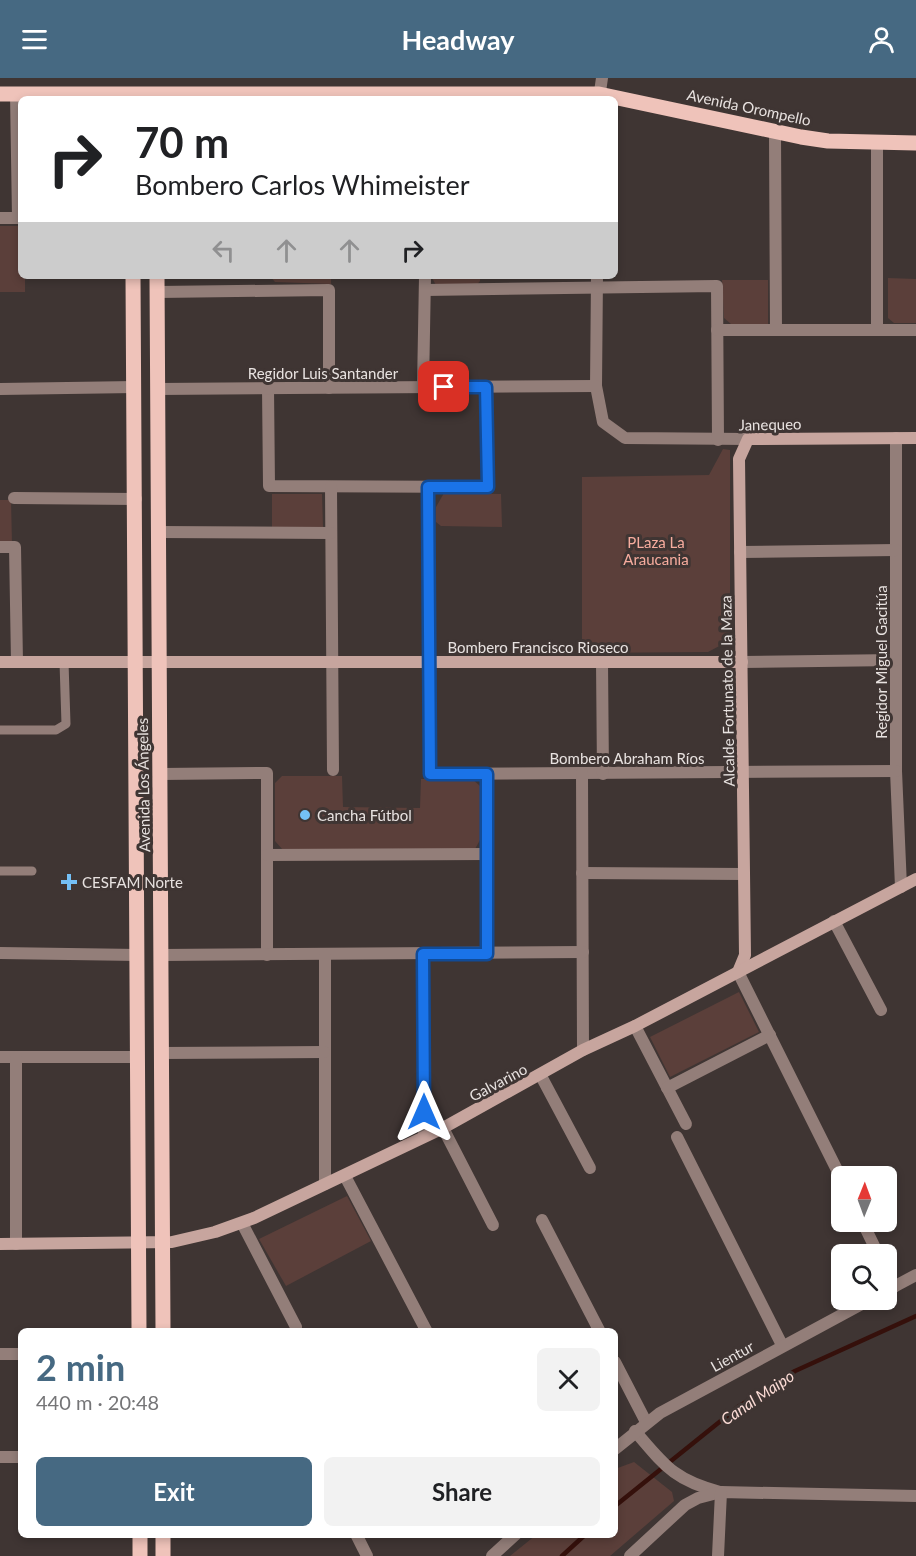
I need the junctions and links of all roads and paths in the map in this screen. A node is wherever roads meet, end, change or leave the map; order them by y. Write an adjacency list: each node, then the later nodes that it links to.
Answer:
1 (123, 78): 6 (main road)
2 (602, 78): 7 (street)
3 (0, 94): 4 (main road, Avenida Orompello)
4 (16, 94): 5 (main road, Avenida Orompello); 12 (street)
5 (86, 96)
6 (121, 96)
7 (599, 96)
8 (618, 101): 9 (main road, Avenida Orompello)
9 (775, 133): 10 (main road, Avenida Orompello); 24 (street)
10 (877, 143): 11 (main road, Avenida Orompello); 25 (street)
11 (916, 143)
12 (0, 218)
13 (133, 279): 28 (main road, Avenida Los Ángeles)
14 (157, 279): 22 (main road, Avenida Los Ángeles)
15 (263, 279): 19 (street)
16 (425, 279): 20 (street)
17 (484, 279): 21 (street)
18 (597, 282): 21 (street); 23 (street); 27 (street)
19 (263, 290): 22 (street); 32 (street)
20 (425, 290): 21 (street); 29 (street)
21 (485, 290)
22 (158, 292): 34 (main road, Avenida Los Ángeles)
23 (717, 330): 24 (street); 37 (street)
24 (776, 330): 25 (street)
25 (877, 330): 26 (street)
26 (916, 330)
27 (596, 386): 30 (street, Regidor Luis Santander); 37 (street, Janequeo)
28 (135, 387): 33 (street); 42 (main road, Avenida Los Ángeles)
29 (423, 387): 30 (street, Regidor Luis Santander); 32 (street, Regidor Luis Santander)
30 (486, 387): 40 (street)
31 (268, 388): 32 (street, Regidor Luis Santander); 34 (street, Regidor Luis Santander); 39 (street)
32 (329, 388)
33 (0, 389)
34 (158, 389): 43 (main road, Avenida Los Ángeles)
35 (896, 438): 36 (main road, Janequeo); 38 (main road, Janequeo); 46 (street, Regidor Miguel Gacitúa)
36 (916, 438)
37 (718, 440): 38 (street, Janequeo)
38 (748, 440): 47 (main road, Alcalde Fortunato de la Maza)
39 (331, 487): 40 (street); 44 (street)
40 (428, 487): 55 (street)
41 (14, 498): 42 (street)
42 (136, 499): 52 (main road, Avenida Los Ángeles)
43 (158, 532): 44 (street); 53 (main road, Avenida Los Ángeles)
44 (331, 532): 54 (street)
45 (0, 547): 50 (street)
46 (896, 550): 47 (street); 48 (street, Regidor Miguel Gacitúa)
47 (740, 552): 57 (main road, Alcalde Fortunato de la Maza)
48 (896, 660): 57 (street, Bombero Francisco Rioseco); 60 (street, Regidor Miguel Gacitúa)
49 (0, 662): 50 (main road, Bombero Francisco Rioseco)
50 (17, 662): 51 (main road, Bombero Francisco Rioseco)
51 (64, 662): 52 (main road, Bombero Francisco Rioseco); 58 (lane)
52 (136, 662): 53 (main road, Bombero Francisco Rioseco); 81 (main road, Avenida Los Ángeles)
53 (159, 662): 54 (main road, Bombero Francisco Rioseco); 62 (main road, Avenida Los Ángeles)
54 (331, 662): 55 (main road, Bombero Francisco Rioseco); 59 (street)
55 (429, 662): 56 (main road, Bombero Francisco Rioseco); 63 (street, Bombero Abraham Ríos)
56 (602, 662): 57 (main road, Bombero Francisco Rioseco); 64 (street)
57 (742, 662): 65 (main road, Alcalde Fortunato de la Maza)
58 (0, 730)
59 (333, 770)
60 (896, 771): 65 (street, Bombero Abraham Ríos); 73 (street, Regidor Miguel Gacitúa)
61 (582, 772): 63 (street, Bombero Abraham Ríos); 64 (street, Bombero Abraham Ríos); 70 (street)
62 (161, 774): 67 (street); 82 (main road, Avenida Los Ángeles)
63 (487, 774): 66 (street)
64 (603, 774): 65 (street, Bombero Abraham Ríos)
65 (743, 774): 71 (main road, Alcalde Fortunato de la Maza)
66 (487, 854): 67 (street); 80 (street)
67 (267, 855): 83 (street)
68 (0, 871): 69 (lane)
69 (32, 871)
70 (582, 873): 71 (street); 76 (street)
71 (744, 874): 75 (main road, Alcalde Fortunato de la Maza)
72 (916, 879): 73 (main road, Galvarino)
73 (901, 887): 74 (main road, Galvarino)
74 (834, 921): 84 (main road, Galvarino); 86 (street)
75 (744, 944): 84 (main road); 85 (main road, Alcalde Fortunato de la Maza)
76 (583, 952): 80 (street); 89 (street)
77 (0, 953): 81 (street)
78 (325, 954): 79 (street); 83 (street); 90 (street)
79 (423, 954): 80 (street); 99 (street)
80 (487, 954)
81 (138, 955): 94 (main road, Avenida Los Ángeles)
82 (162, 955): 83 (street); 91 (main road, Avenida Los Ángeles)
83 (267, 955)
84 (765, 958): 85 (main road, Galvarino)
85 (738, 972): 87 (main road, Galvarino); 88 (street)
86 (881, 1011)
87 (635, 1026): 89 (main road, Galvarino); 96 (street)
88 (770, 1035): 96 (street); 101 (street)
89 (583, 1050): 95 (main road, Galvarino)
90 (324, 1052): 91 (street); 104 (street)
91 (161, 1053): 109 (main road, Avenida Los Ángeles)
92 (0, 1057): 93 (street)
93 (16, 1057): 94 (street); 111 (street)
94 (138, 1057): 108 (main road, Avenida Los Ángeles)
95 (541, 1076): 98 (main road, Galvarino); 102 (street)
96 (667, 1088): 97 (street)
97 (686, 1124)
98 (443, 1128): 99 (main road, Galvarino); 107 (street)
99 (424, 1135): 103 (main road, Galvarino)
100 (676, 1137): 120 (street)
101 (835, 1166)
102 (590, 1168)
103 (345, 1176): 104 (main road, Galvarino); 118 (street)
104 (325, 1184): 106 (main road, Galvarino)
105 (542, 1220): 119 (street)
106 (242, 1223): 109 (main road, Galvarino); 115 (street)
107 (493, 1225)
108 (139, 1242): 109 (main road, Galvarino); 111 (main road, Galvarino); 116 (main road, Avenida Los Ángeles)
109 (164, 1242): 117 (main road, Avenida Los Ángeles)
110 (0, 1244): 111 (main road, Galvarino)
111 (16, 1244)
112 (916, 1275): 113 (street)
113 (897, 1285)
114 (850, 1310): 120 (street, Lientur)
115 (296, 1327)
116 (139, 1328)
117 (163, 1328)
118 (425, 1328)
119 (598, 1328)
120 (783, 1346): 124 (street, Lientur)
121 (0, 1354): 122 (street)
122 (18, 1354)
123 (618, 1368): 124 (street)
124 (646, 1422): 125 (street, Lientur)
125 (635, 1431): 126 (street, Lientur); 129 (street)
126 (618, 1446)
127 (0, 1457): 128 (street)
128 (18, 1457)
129 (721, 1492): 130 (street); 139 (street); 140 (street)
130 (916, 1496)
131 (140, 1538): 135 (main road)
132 (163, 1538): 136 (main road)
133 (358, 1538): 137 (street)
134 (512, 1538): 138 (street)
135 (140, 1556)
136 (163, 1556)
137 (367, 1556)
138 (492, 1556)
139 (630, 1556)
140 (718, 1556)

